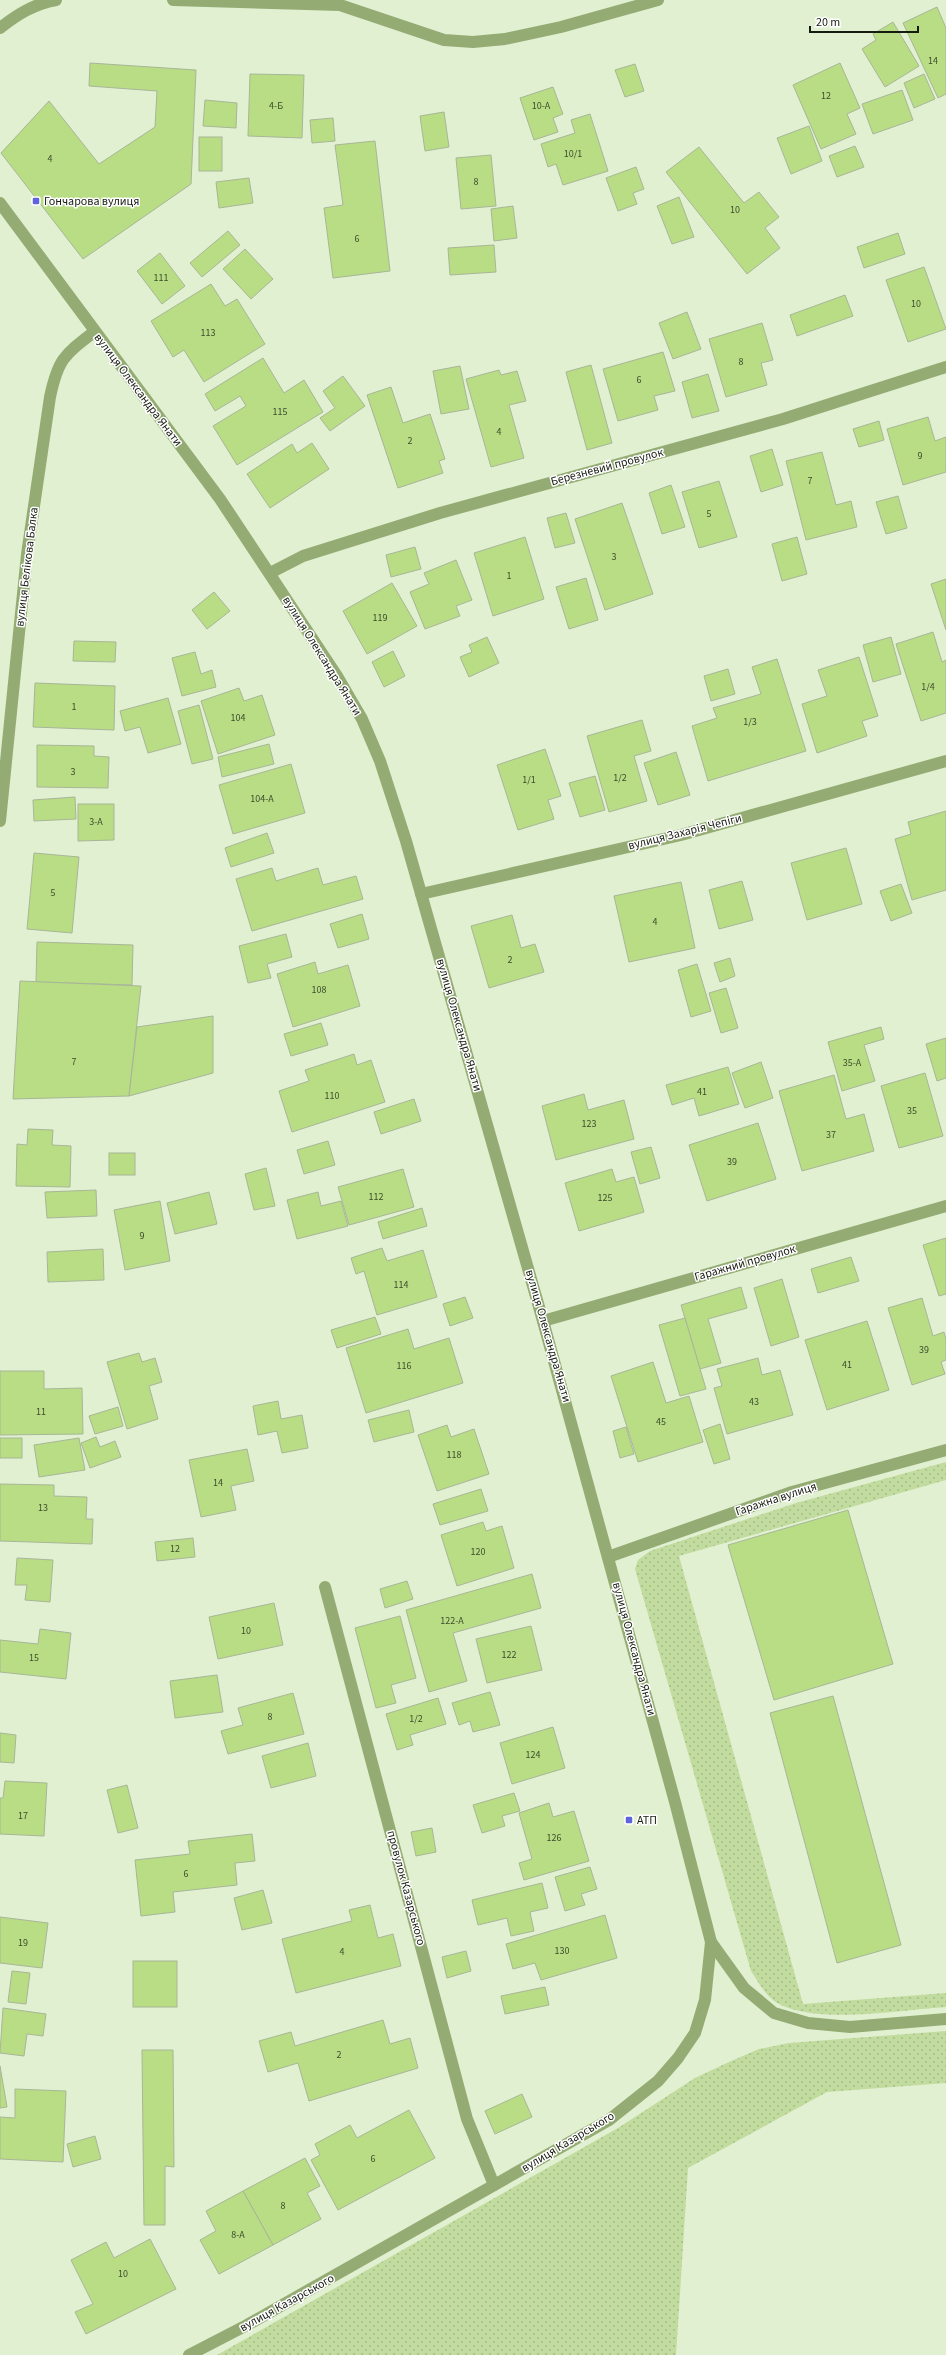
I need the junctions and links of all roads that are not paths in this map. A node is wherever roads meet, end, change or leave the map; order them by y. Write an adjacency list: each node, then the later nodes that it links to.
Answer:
1 (56, 0): 5 (street)
2 (173, 0): 4 (street)
3 (658, 0): 4 (street)
4 (340, 2)
5 (0, 28)
6 (0, 203): 7 (street, вулиця Олександра Янати)
7 (94, 332): 9 (street, вулиця Олександра Янати); 11 (street, вулиця Белікова Балка)
8 (946, 367): 9 (street, Березневий провулок)
9 (270, 573): 12 (street, вулиця Олександра Янати)
10 (946, 761): 12 (street, вулиця Захарія Чепіги)
11 (0, 821)
12 (421, 894): 14 (street, вулиця Олександра Янати)
13 (946, 1206): 14 (street, Гаражний провулок)
14 (543, 1321): 16 (street, вулиця Олександра Янати)
15 (946, 1450): 16 (street, Гаражна вулиця)
16 (608, 1557): 18 (street, вулиця Олександра Янати)
17 (325, 1587): 20 (street, провулок Казарського)
18 (711, 1942): 19 (street); 20 (street, вулиця Казарського)
19 (946, 2019)
20 (494, 2185): 21 (street, вулиця Казарського)
21 (189, 2355)

